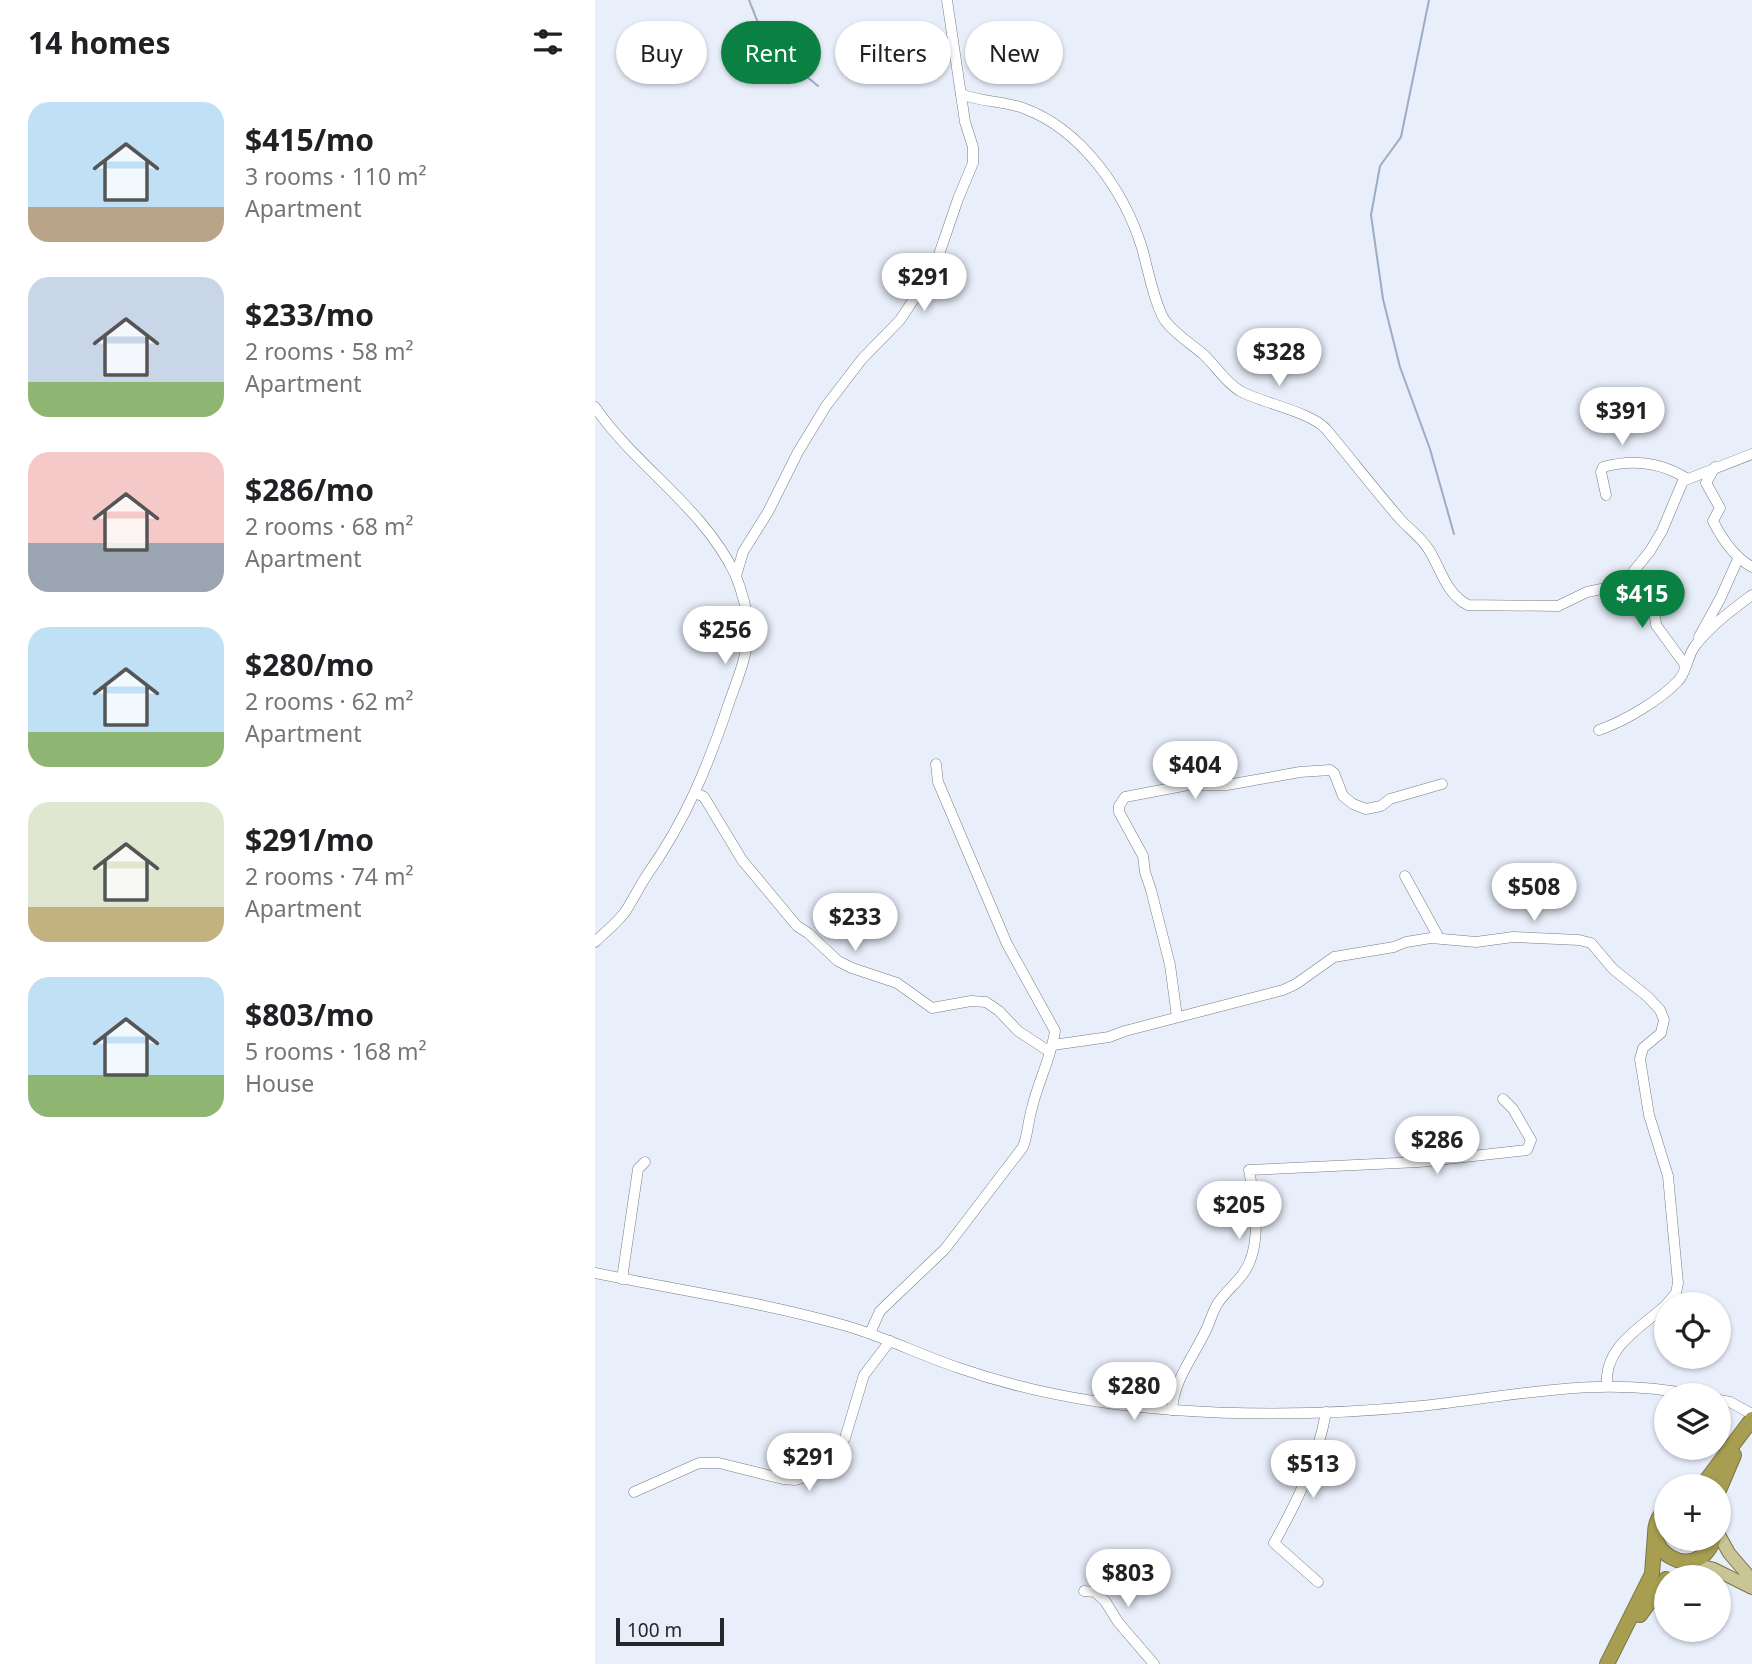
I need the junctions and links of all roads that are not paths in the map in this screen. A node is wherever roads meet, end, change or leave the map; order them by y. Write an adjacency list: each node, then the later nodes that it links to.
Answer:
1 (947, 0): 2 (street)
2 (961, 94): 10 (street); 11 (street)
3 (595, 407): 10 (street)
4 (1752, 454): 5 (street)
5 (1715, 467): 6 (street); 8 (street)
6 (1686, 478): 7 (street); 11 (street)
7 (1606, 495)
8 (1738, 559): 9 (street); 13 (street)
9 (1752, 567)
10 (736, 576): 18 (street)
11 (1629, 577): 14 (street)
12 (1752, 595): 13 (street)
13 (1694, 648): 14 (street)
14 (1686, 666): 15 (street)
15 (1599, 730)
16 (936, 764): 23 (street)
17 (1442, 784): 22 (street)
18 (696, 793): 21 (street); 23 (street)
19 (1405, 876): 20 (street)
20 (1439, 938): 22 (street); 28 (street)
21 (595, 942)
22 (1177, 1017): 23 (street)
23 (1052, 1049): 30 (street)
24 (1503, 1099): 35 (street)
25 (645, 1162): 27 (street)
26 (595, 1273): 27 (street)
27 (622, 1279): 30 (street)
28 (1677, 1292)
29 (1654, 1315): 32 (street)
30 (870, 1333): 31 (street)
31 (890, 1340): 35 (street); 40 (street)
32 (1607, 1385): 33 (street); 36 (street)
33 (1654, 1388)
34 (1731, 1403): 37 (street)
35 (1172, 1410): 36 (street)
36 (1326, 1412): 48 (street)
37 (1751, 1419): 38 (highway); 39 (highway)
38 (1711, 1474)
39 (1726, 1474)
40 (634, 1492)
41 (1654, 1548): 53 (highway)
42 (1662, 1551): 45 (highway)
43 (1707, 1551): 45 (highway)
44 (1729, 1551): 47 (main road)
45 (1686, 1562): 46 (highway); 49 (main road)
46 (1682, 1565)
47 (1752, 1580)
48 (1318, 1582)
49 (1752, 1588)
50 (1083, 1591): 52 (street)
51 (1654, 1597): 53 (highway)
52 (1154, 1664)
53 (1607, 1664)

